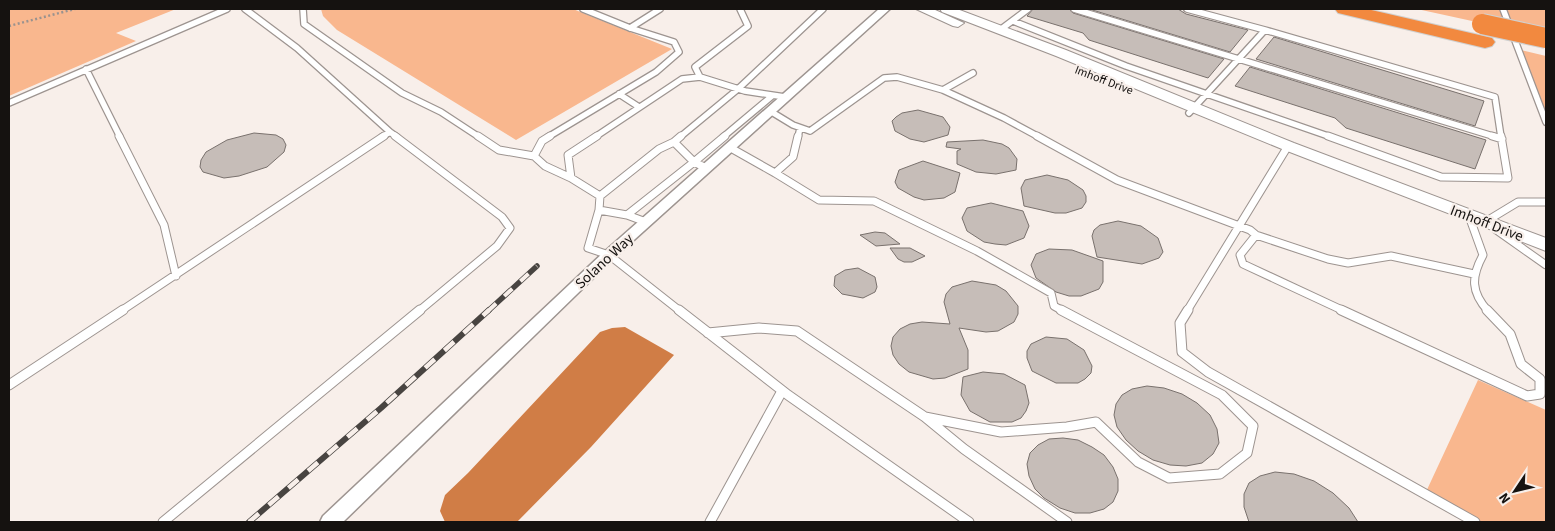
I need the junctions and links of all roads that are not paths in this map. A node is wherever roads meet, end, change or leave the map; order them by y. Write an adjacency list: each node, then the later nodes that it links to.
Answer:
1 (228, 9): 25 (lane)
2 (244, 9): 38 (lane)
3 (302, 9): 43 (lane)
4 (583, 9): 18 (lane)
5 (660, 9): 18 (lane)
6 (740, 9): 27 (lane)
7 (823, 9): 28 (lane)
8 (886, 9): 32 (street, Solano Way)
9 (922, 9): 35 (street, Imhoff Drive)
10 (946, 9): 19 (street, Imhoff Drive)
11 (1028, 9): 17 (lane)
12 (1074, 9): 24 (lane)
13 (1187, 9): 20 (lane)
14 (1344, 9): 21 (highway)
15 (1417, 9): 21 (highway)
16 (1503, 9): 36 (lane)
17 (1013, 21): 19 (lane); 30 (lane)
18 (630, 28): 31 (lane)
19 (1000, 30): 35 (street, Imhoff Drive)
20 (1265, 30): 24 (lane); 39 (lane)
21 (1484, 33): 22 (highway, bridge); 23 (highway)
22 (1546, 38)
23 (1546, 56)
24 (1238, 59): 30 (lane); 39 (lane)
25 (86, 69): 33 (lane); 59 (lane)
26 (973, 73): 29 (lane)
27 (700, 77): 28 (lane); 34 (lane)
28 (738, 89): 32 (lane); 40 (lane)
29 (943, 90): 37 (lane); 53 (lane)
30 (1209, 92): 35 (lane); 39 (lane)
31 (618, 94): 34 (lane); 43 (lane)
32 (776, 101): 37 (lane); 42 (street, Solano Way); 44 (lane)
33 (9, 103)
34 (640, 106): 46 (lane)
35 (1192, 110): 41 (street, Imhoff Drive)
36 (1546, 122)
37 (800, 128): 45 (lane)
38 (390, 132): 59 (lane); 64 (lane)
39 (1502, 139)
40 (674, 142): 44 (lane); 47 (lane)
41 (1288, 146): 51 (street, Imhoff Drive); 53 (lane)
42 (729, 147): 44 (street, Solano Way); 45 (lane)
43 (534, 156): 46 (lane)
44 (700, 165): 50 (lane); 52 (street, Solano Way)
45 (775, 173): 63 (lane)
46 (571, 178): 47 (lane)
47 (600, 196): 49 (lane)
48 (1546, 202): 51 (lane)
49 (599, 210): 50 (lane); 56 (lane)
50 (628, 215): 52 (lane)
51 (1477, 219): 55 (street, Imhoff Drive); 57 (lane); 58 (lane)
52 (646, 222): 56 (street, Solano Way)
53 (1240, 225): 54 (lane); 69 (lane)
54 (1256, 235): 58 (lane); 58 (lane)
55 (1546, 246)
56 (609, 255): 60 (lane); 65 (street, Solano Way)
57 (1546, 265)
58 (1474, 274)
59 (176, 276): 61 (lane)
60 (708, 333): 62 (lane); 63 (lane)
61 (9, 385)
62 (782, 391): 66 (lane); 67 (lane)
63 (925, 417): 68 (lane)
64 (163, 522)
65 (330, 522)
66 (710, 522)
67 (969, 522)
68 (1067, 522)
69 (1475, 522)

